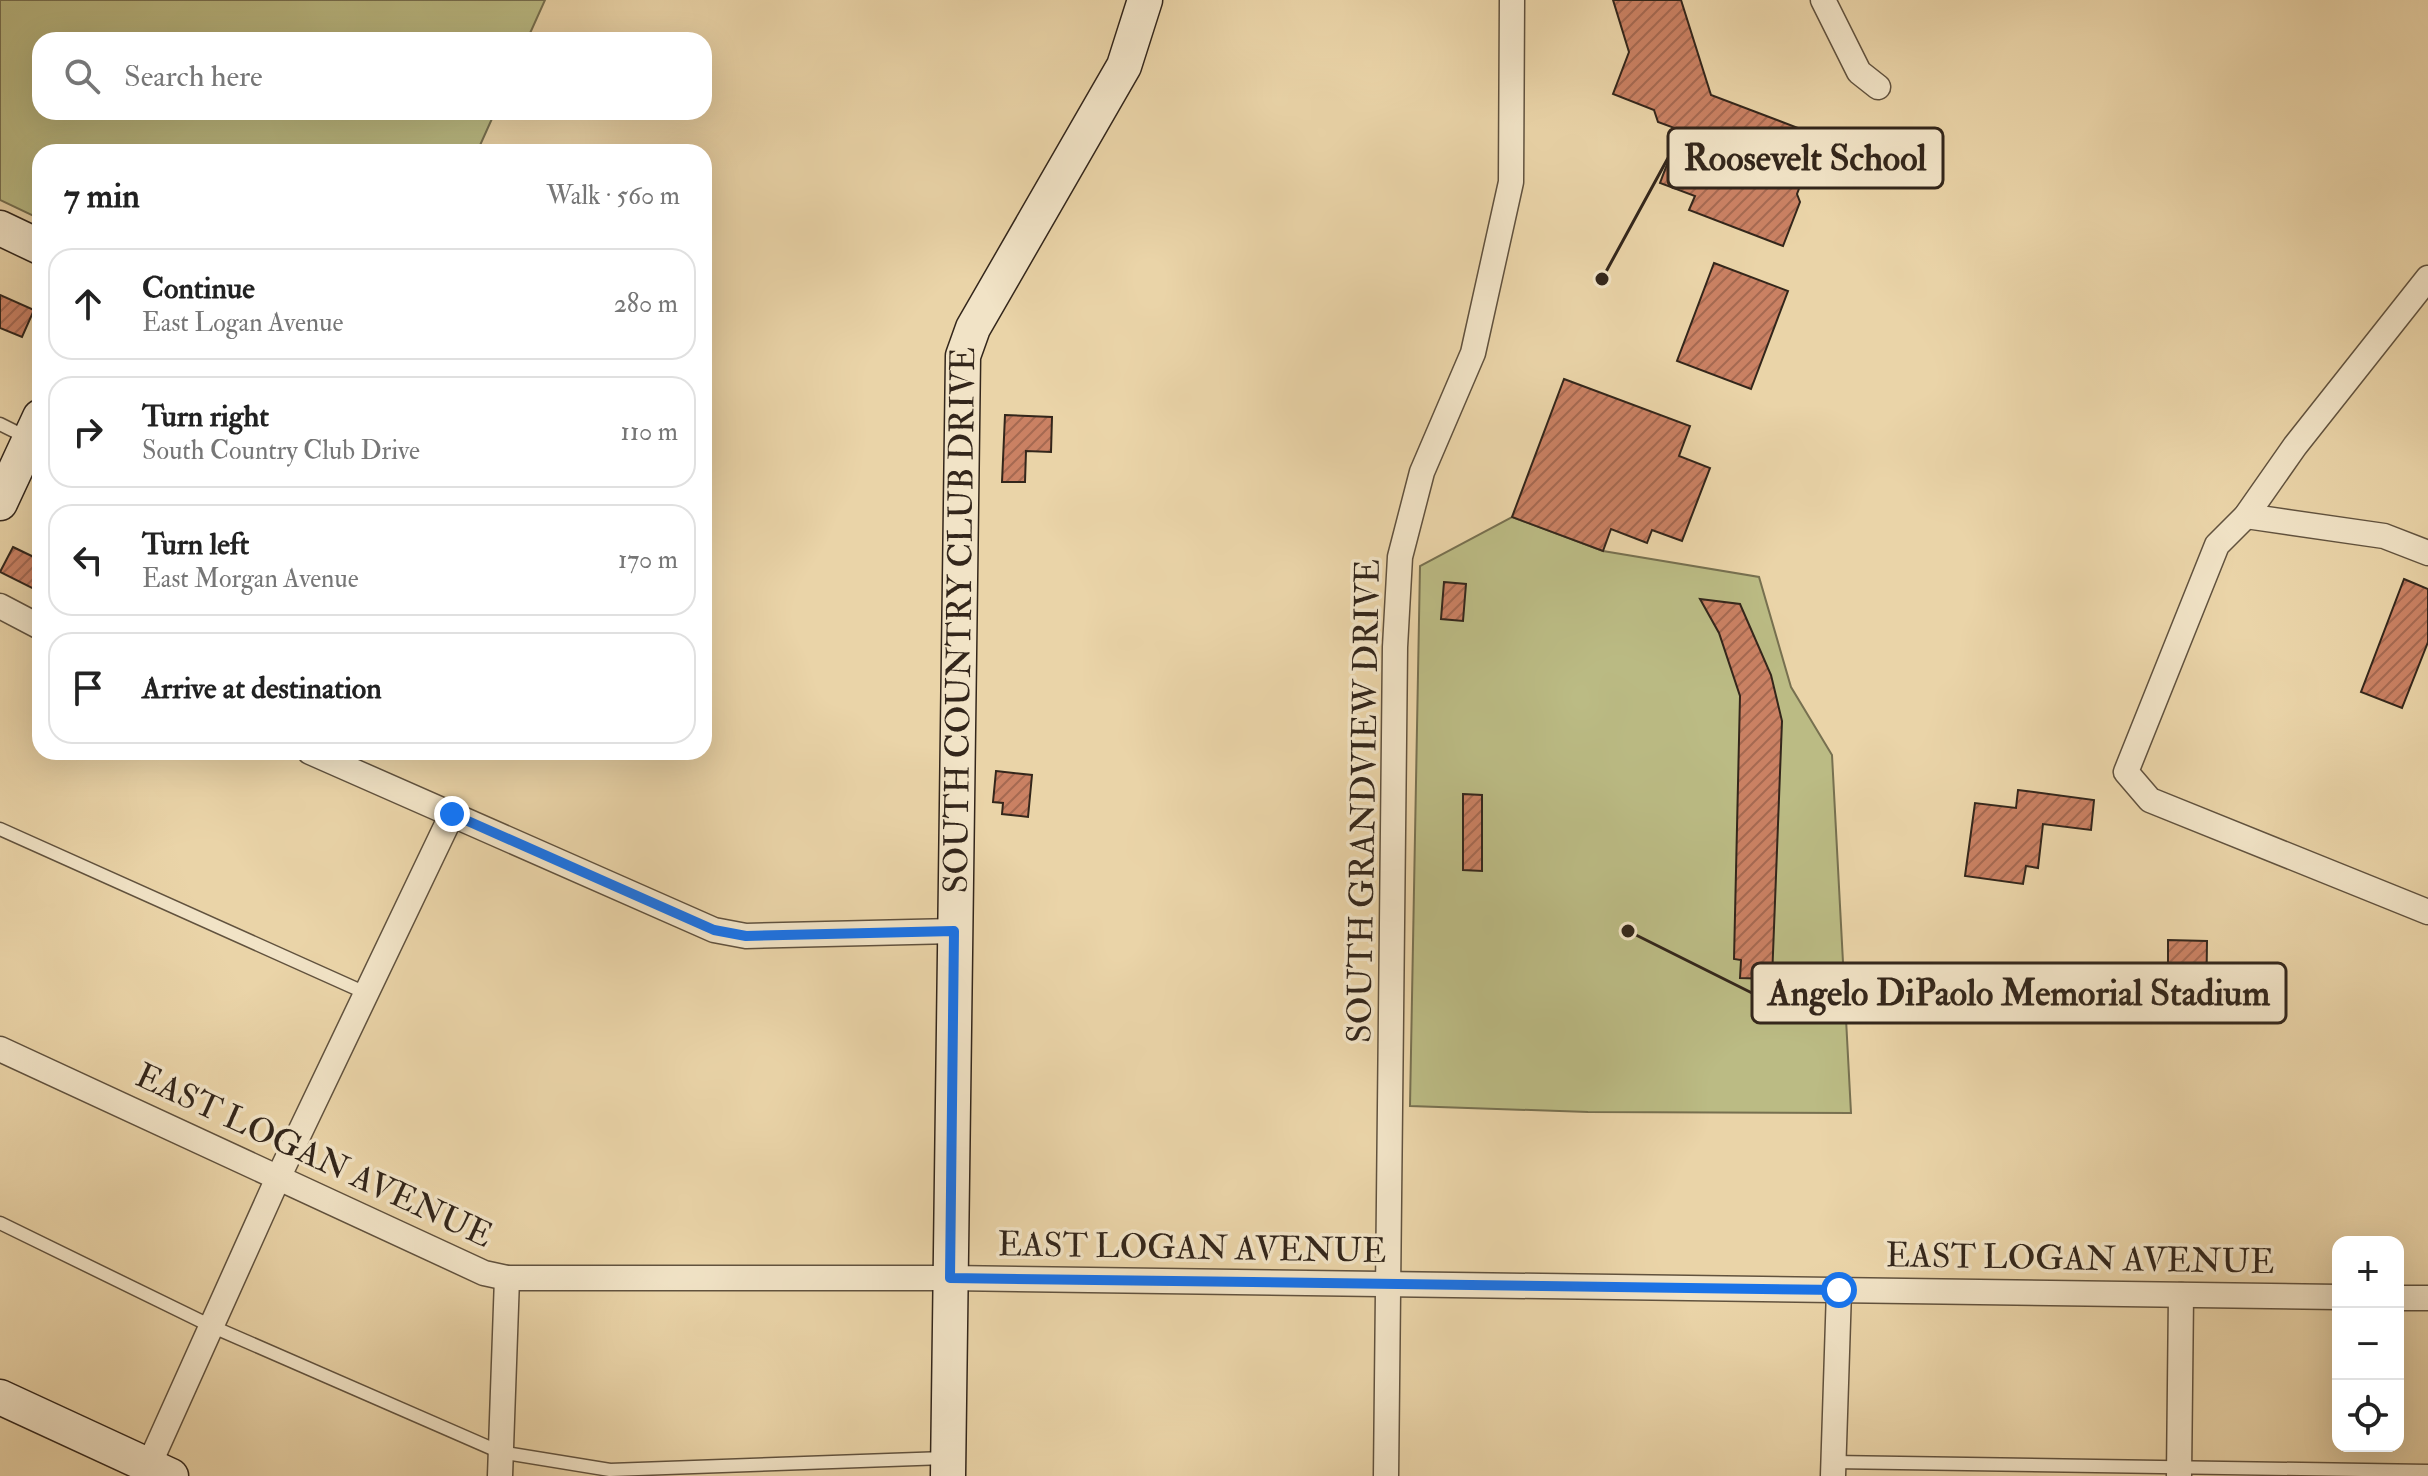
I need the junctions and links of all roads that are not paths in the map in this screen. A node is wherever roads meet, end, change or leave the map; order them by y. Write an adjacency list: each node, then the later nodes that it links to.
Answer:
1 (1145, 0): 18 (main road, SOUTH COUNTRY CLUB DRIVE)
2 (1512, 0): 25 (street, SOUTH GRANDVIEW DRIVE)
3 (1823, 0): 4 (street)
4 (1878, 87)
5 (0, 228): 6 (main road)
6 (32, 243)
7 (2428, 278): 10 (street)
8 (28, 431): 9 (main road)
9 (0, 503)
10 (2246, 516): 11 (street); 17 (street)
11 (2428, 553)
12 (0, 606): 13 (street)
13 (32, 623)
14 (328, 760): 15 (street)
15 (452, 814): 18 (street); 19 (street)
16 (0, 829): 19 (lane)
17 (2428, 912)
18 (954, 931): 24 (main road, SOUTH COUNTRY CLUB DRIVE)
19 (368, 994): 21 (street)
20 (0, 1049): 21 (street, EAST LOGAN AVENUE)
21 (278, 1178): 23 (street, EAST LOGAN AVENUE); 31 (street)
22 (0, 1223): 31 (lane)
23 (507, 1278): 24 (street, EAST LOGAN AVENUE); 33 (street)
24 (950, 1278): 25 (street, EAST LOGAN AVENUE); 34 (main road, SOUTH COUNTRY CLUB DRIVE)
25 (1390, 1284): 26 (street, EAST LOGAN AVENUE); 39 (street, SOUTH GRANDVIEW DRIVE)
26 (1839, 1290): 27 (street, EAST LOGAN AVENUE); 35 (street)
27 (2181, 1295): 28 (street, EAST LOGAN AVENUE); 37 (street)
28 (2332, 1297)
29 (2404, 1298): 30 (street)
30 (2428, 1298)
31 (211, 1326): 33 (lane); 38 (street)
32 (0, 1397): 38 (main road)
33 (500, 1464): 34 (lane)
34 (948, 1467)
35 (1833, 1469): 37 (lane)
36 (2428, 1471): 37 (lane)
37 (2179, 1472)
38 (154, 1473)
39 (1386, 1476)

